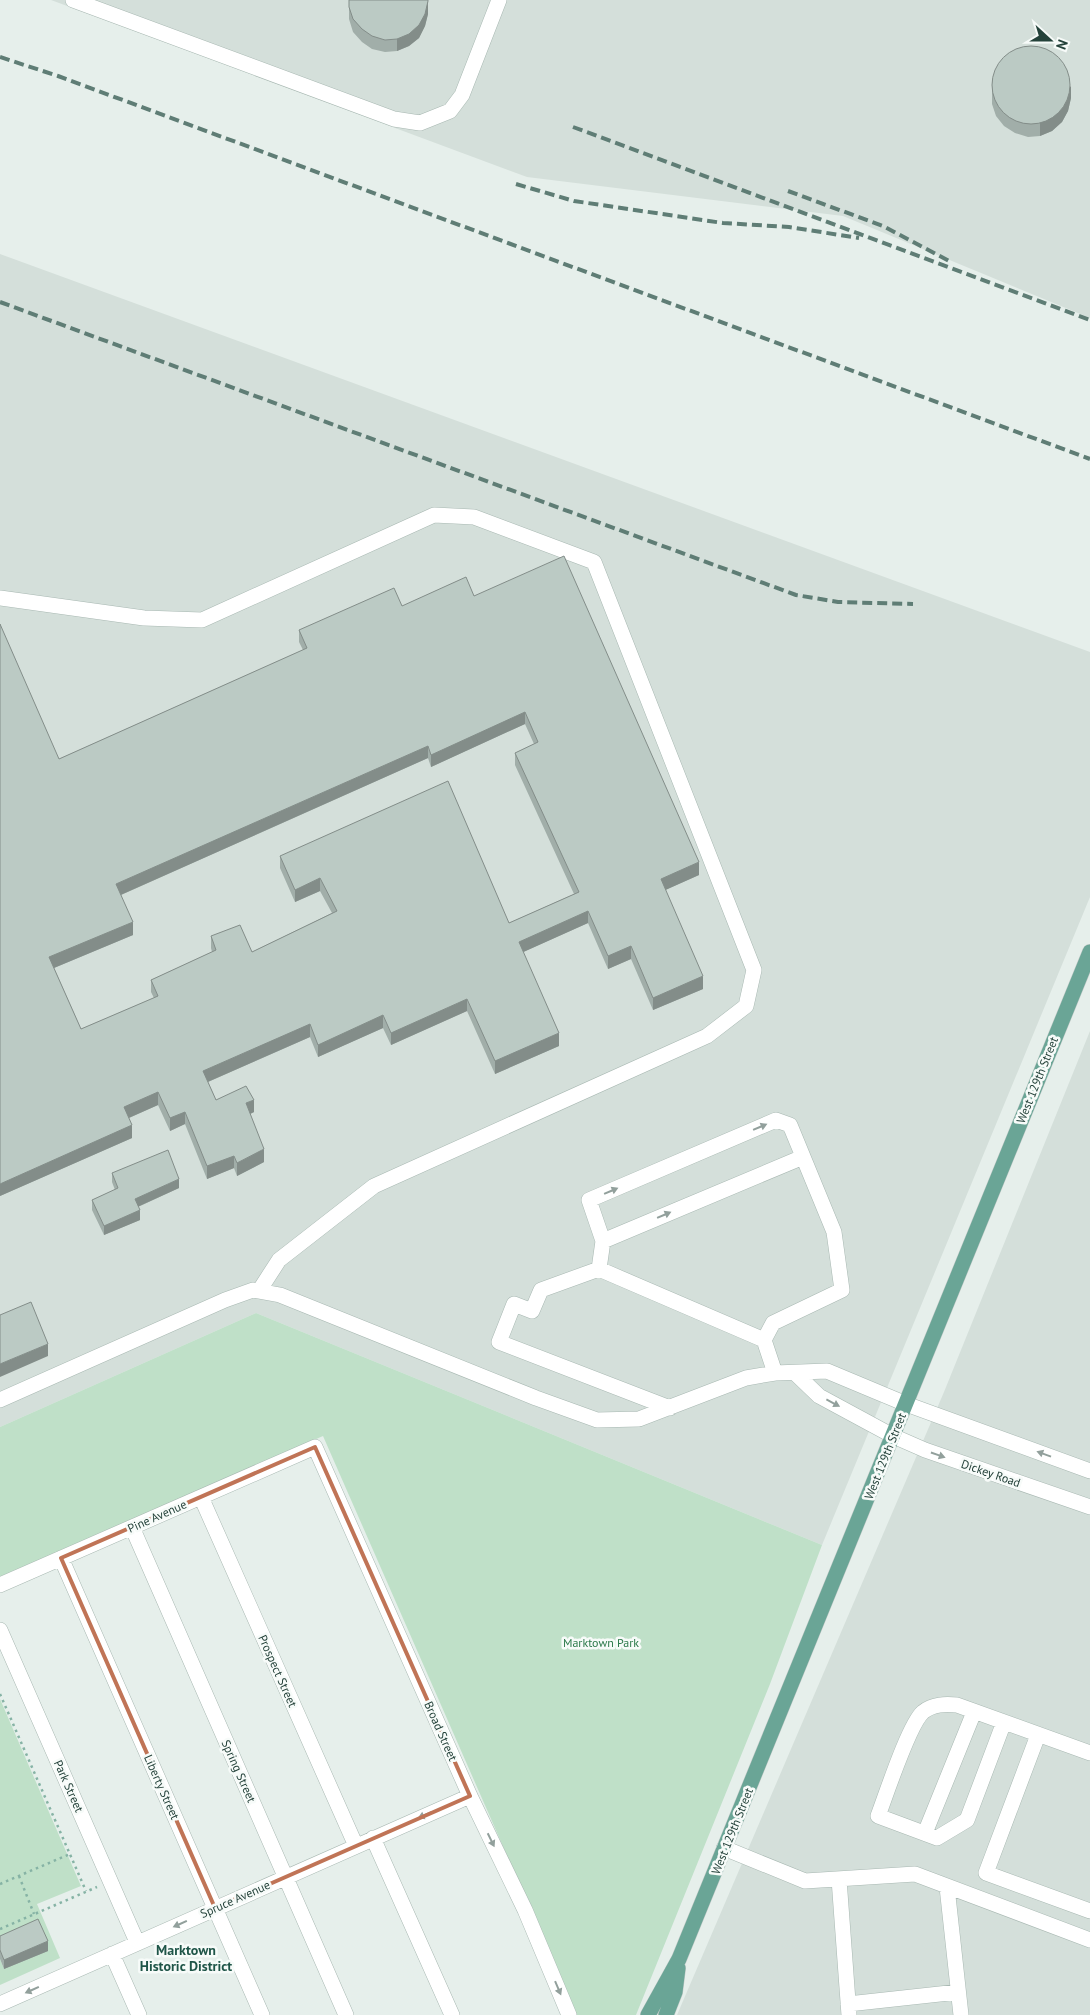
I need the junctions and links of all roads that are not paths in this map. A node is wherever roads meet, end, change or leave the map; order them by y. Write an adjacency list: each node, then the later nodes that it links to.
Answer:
1 (73, 0): 2 (street)
2 (499, 0)
3 (0, 598): 8 (street)
4 (1090, 952): 13 (main road, West 129th Street)
5 (803, 1157): 6 (street, one-way to 5); 6 (street, one-way to 5); 9 (street)
6 (603, 1240): 7 (street)
7 (599, 1269): 9 (street); 14 (street)
8 (260, 1292): 12 (street); 14 (street)
9 (764, 1340): 10 (street)
10 (775, 1373): 11 (street); 14 (street)
11 (795, 1373): 13 (street); 15 (street, Dickey Road, one-way to 15)
12 (0, 1400)
13 (906, 1404): 15 (main road, West 129th Street); 17 (street, one-way to 13)
14 (670, 1408)
15 (893, 1436): 19 (street, Dickey Road, one-way to 19); 32 (main road, West 129th Street)
16 (315, 1447): 18 (street, Pine Avenue); 28 (street, Broad Street)
17 (1090, 1471)
18 (201, 1497): 20 (street, Pine Avenue); 31 (street, Prospect Street)
19 (1090, 1507)
20 (132, 1527): 21 (street, Pine Avenue); 33 (street, Spring Street)
21 (61, 1558): 22 (street, Pine Avenue); 36 (street, Liberty Street)
22 (0, 1585)
23 (0, 1630): 39 (street, Park Street)
24 (974, 1712): 25 (street); 29 (street); 29 (street)
25 (1004, 1722): 26 (street); 29 (street)
26 (1038, 1734): 27 (street); 37 (street)
27 (1090, 1753)
28 (470, 1796): 30 (street, Spruce Avenue, one-way to 30); 49 (street, Broad Street, one-way to 49)
29 (925, 1833)
30 (373, 1838): 31 (street, Spruce Avenue); 48 (street)
31 (356, 1846): 33 (street, Spruce Avenue)
32 (724, 1848): 34 (street); 41 (main road, West 129th Street)
33 (286, 1876): 36 (street, Spruce Avenue); 47 (street, Spring Street)
34 (839, 1879): 35 (street); 44 (street)
35 (947, 1887): 38 (street); 42 (street)
36 (215, 1908): 39 (street, Spruce Avenue, one-way to 39); 46 (street, Liberty Street)
37 (1090, 1911)
38 (1090, 1940)
39 (138, 1942): 40 (street, Spruce Avenue)
40 (112, 1954): 43 (street, Spruce Avenue, one-way to 43); 45 (street)
41 (679, 1959): 50 (main road, West 129th Street); 51 (main road, West 129th Street)
42 (958, 1992): 44 (street); 52 (street)
43 (5, 2007)
44 (849, 2009)
45 (139, 2015)
46 (262, 2015)
47 (346, 2015)
48 (452, 2015)
49 (569, 2015)
50 (648, 2015)
51 (666, 2015)
52 (961, 2015)

